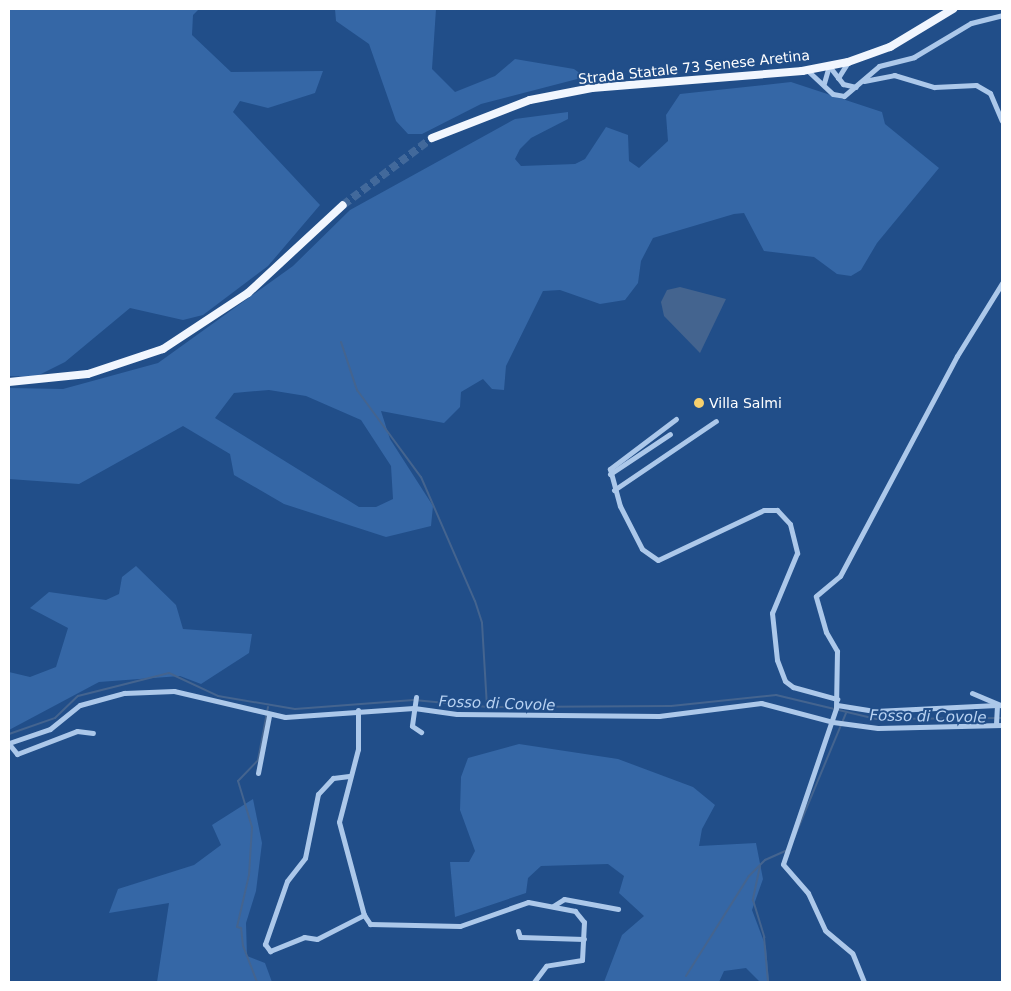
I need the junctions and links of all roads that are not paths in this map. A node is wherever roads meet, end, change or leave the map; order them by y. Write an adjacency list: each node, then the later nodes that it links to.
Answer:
1 (953, 9): 3 (main road, Strada Statale 73 Senese Aretina)
2 (1002, 15): 7 (street)
3 (848, 62): 4 (main road, Strada Statale 73 Senese Aretina); 6 (street)
4 (829, 66): 5 (main road, Strada Statale 73 Senese Aretina); 6 (street); 8 (street)
5 (807, 70): 8 (street); 11 (main road, Strada Statale 73 Senese Aretina)
6 (838, 78): 9 (street)
7 (864, 81): 9 (street); 10 (street)
8 (824, 83): 9 (street)
9 (856, 87)
10 (1002, 121)
11 (432, 138)
12 (343, 205): 14 (main road)
13 (1002, 283): 22 (street)
14 (9, 382)
15 (676, 419): 18 (street)
16 (716, 421): 19 (street)
17 (670, 434): 18 (street)
18 (610, 474): 19 (street)
19 (614, 490): 22 (street)
20 (972, 693): 24 (street)
21 (416, 696): 23 (street)
22 (837, 704): 24 (street); 27 (street)
23 (415, 706): 25 (street); 27 (street); 30 (street)
24 (1000, 706): 28 (street)
25 (358, 710): 26 (street); 33 (street)
26 (270, 716): 31 (street); 32 (street)
27 (834, 721): 28 (street); 40 (street)
28 (998, 721)
29 (93, 732): 31 (street)
30 (421, 732)
31 (9, 744)
32 (258, 772)
33 (349, 776): 36 (street); 36 (street)
34 (553, 906): 35 (street); 36 (street); 38 (street)
35 (618, 909)
36 (364, 916)
37 (518, 931): 38 (street)
38 (584, 938): 39 (street)
39 (534, 982)
40 (864, 982)

